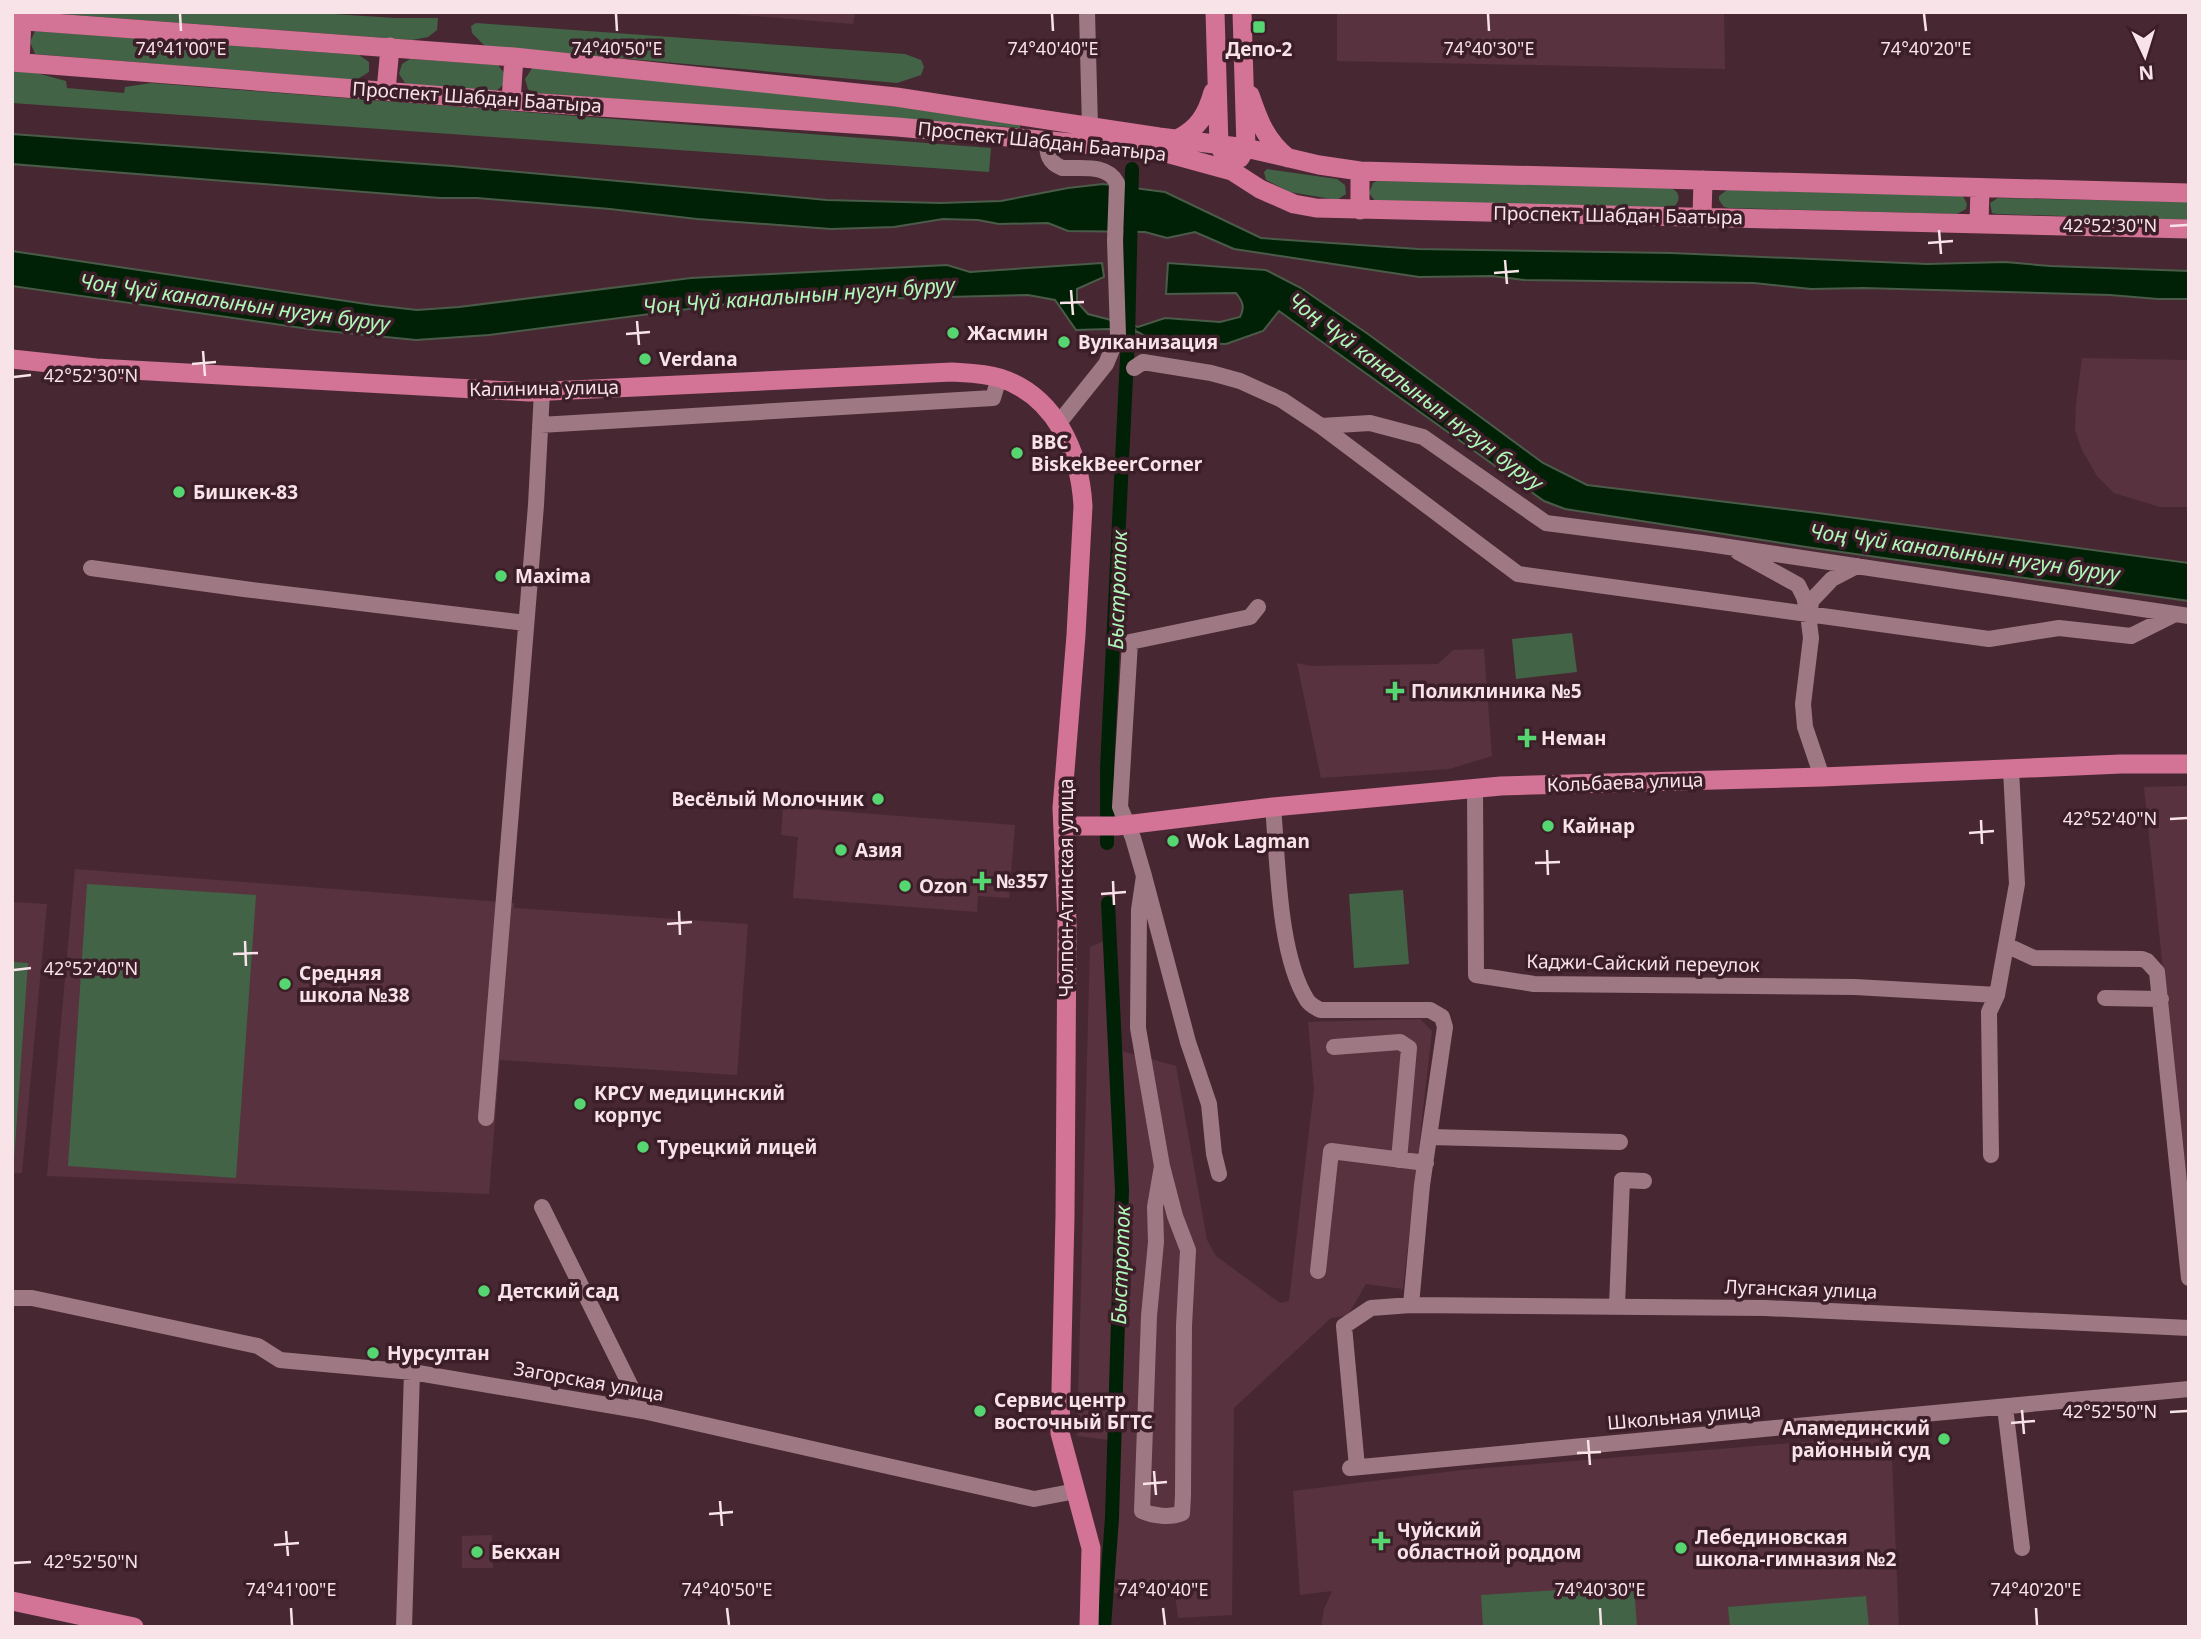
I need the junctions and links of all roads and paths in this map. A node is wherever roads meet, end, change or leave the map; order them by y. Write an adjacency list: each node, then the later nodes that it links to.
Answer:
1 (1087, 12): 12 (street)
2 (1215, 12): 8 (main road)
3 (1242, 12): 9 (main road)
4 (17, 20): 5 (main road, Проспект Шабдан Баатыра); 7 (main road)
5 (390, 47): 6 (main road, Проспект Шабдан Баатыра); 10 (main road)
6 (514, 57): 11 (main road); 12 (main road, Проспект Шабдан Баатыра)
7 (16, 62): 10 (main road, Проспект Шабдан Баатыра)
8 (1217, 78): 13 (main road); 15 (main road)
9 (1244, 78): 16 (main road); 17 (main road)
10 (386, 91): 11 (main road, Проспект Шабдан Баатыра)
11 (512, 101): 14 (main road, Проспект Шабдан Баатыра)
12 (1090, 127): 13 (main road, Проспект Шабдан Баатыра)
13 (1177, 139): 15 (main road, Проспект Шабдан Баатыра)
14 (1047, 140): 18 (main road, Проспект Шабдан Баатыра); 32 (street)
15 (1219, 145): 16 (main road, Проспект Шабдан Баатыра); 18 (main road)
16 (1246, 148): 17 (main road, Проспект Шабдан Баатыра); 18 (main road)
17 (1289, 158): 19 (main road, Проспект Шабдан Баатыра); 22 (main road)
18 (1232, 171): 22 (main road, Проспект Шабдан Баатыра)
19 (1360, 171): 20 (main road, Проспект Шабдан Баатыра); 24 (main road)
20 (1703, 180): 21 (main road, Проспект Шабдан Баатыра); 25 (main road)
21 (1980, 188): 23 (main road, Проспект Шабдан Баатыра); 26 (main road)
22 (1260, 189): 24 (main road, Проспект Шабдан Баатыра)
23 (2189, 193)
24 (1360, 210): 25 (main road, Проспект Шабдан Баатыра)
25 (1702, 216): 26 (main road, Проспект Шабдан Баатыра)
26 (1979, 223): 27 (main road, Проспект Шабдан Баатыра)
27 (2189, 229)
28 (12, 359): 31 (main road, Калинина улица)
29 (1134, 368): 34 (street)
30 (999, 378): 31 (main road, Калинина улица); 32 (main road, Калинина улица); 33 (street)
31 (542, 391): 33 (street)
32 (1058, 424): 47 (main road, Чолпон-Атинская улица)
33 (540, 425): 41 (street)
34 (1321, 426): 35 (street); 39 (street)
35 (1728, 547): 36 (street); 39 (street)
36 (1857, 566): 39 (street); 40 (street)
37 (90, 568): 41 (street)
38 (1258, 607): 48 (street)
39 (1808, 614): 40 (street); 44 (street)
40 (2182, 615)
41 (526, 623): 55 (street)
42 (2189, 764): 43 (main road, Кольбаева улица)
43 (2011, 770): 44 (main road, Кольбаева улица); 50 (street)
44 (1822, 776): 45 (main road, Кольбаева улица)
45 (1475, 788): 46 (main road, Кольбаева улица); 51 (street, Каджи-Сайский переулок)
46 (1273, 807): 48 (main road, Кольбаева улица); 56 (street)
47 (1063, 825): 48 (main road, Кольбаева улица); 76 (main road, Чолпон-Атинская улица)
48 (1122, 826): 49 (street)
49 (1144, 876): 61 (street); 62 (street)
50 (2006, 945): 51 (street); 53 (street)
51 (1997, 995): 58 (street)
52 (2105, 998): 53 (street)
53 (2161, 999): 66 (street)
54 (1334, 1047): 59 (street)
55 (486, 1118)
56 (1430, 1137): 57 (street); 60 (street)
57 (1620, 1142)
58 (1991, 1155)
59 (1399, 1160): 60 (street); 65 (street)
60 (1426, 1163): 68 (street)
61 (1162, 1166): 61 (street)
62 (1219, 1174)
63 (1644, 1181): 69 (street)
64 (542, 1207): 74 (street)
65 (1318, 1271)
66 (2189, 1278)
67 (12, 1298): 71 (street, Загорская улица)
68 (1410, 1305): 69 (street, Луганская улица); 75 (street, Луганская улица)
69 (1617, 1306): 70 (street, Луганская улица)
70 (2189, 1328)
71 (412, 1372): 74 (street, Загорская улица); 80 (street)
72 (2189, 1389): 73 (street, Школьная улица)
73 (2005, 1407): 75 (street, Школьная улица); 77 (street)
74 (643, 1411): 76 (street, Загорская улица)
75 (1354, 1467)
76 (1076, 1491): 81 (main road, Чолпон-Атинская улица)
77 (2022, 1548)
78 (12, 1601): 79 (main road)
79 (134, 1627)
80 (404, 1627)
81 (1089, 1627)

